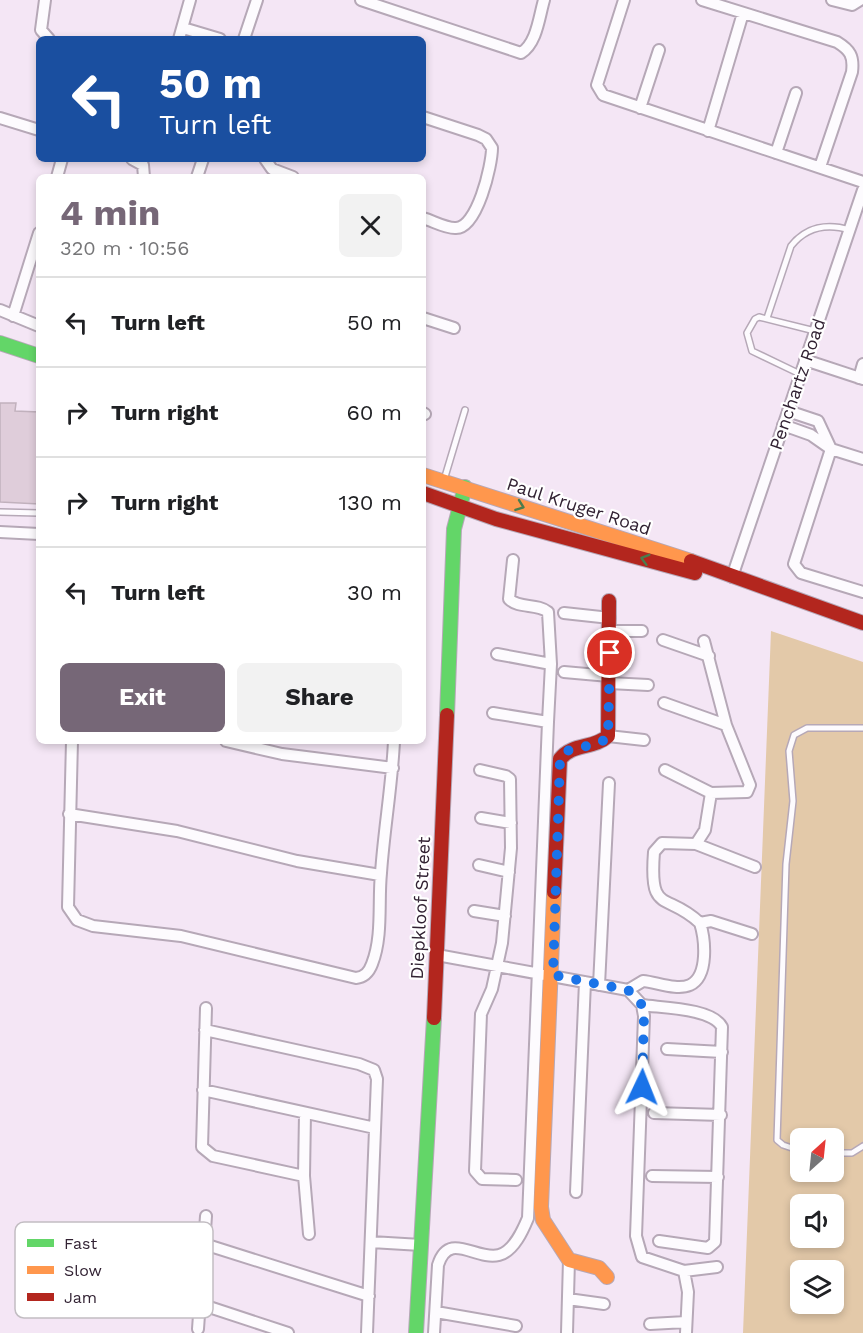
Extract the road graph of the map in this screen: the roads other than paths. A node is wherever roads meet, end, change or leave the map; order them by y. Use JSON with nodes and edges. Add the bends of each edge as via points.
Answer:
{"nodes":[{"id":1,"x":45,"y":0,"type":"edge"},
{"id":2,"x":190,"y":0,"type":"edge"},
{"id":3,"x":257,"y":0,"type":"edge"},
{"id":4,"x":361,"y":0,"type":"edge"},
{"id":5,"x":544,"y":0,"type":"edge"},
{"id":6,"x":624,"y":0,"type":"edge"},
{"id":7,"x":702,"y":0,"type":"edge"},
{"id":8,"x":832,"y":0,"type":"edge"},
{"id":9,"x":860,"y":0,"type":"edge"},
{"id":10,"x":743,"y":13,"type":"junction"},
{"id":11,"x":183,"y":28,"type":"junction"},
{"id":12,"x":46,"y":36,"type":"edge"},
{"id":13,"x":180,"y":36,"type":"edge"},
{"id":14,"x":211,"y":36,"type":"edge"},
{"id":15,"x":245,"y":36,"type":"edge"},
{"id":16,"x":659,"y":50,"type":"dead end"},
{"id":17,"x":796,"y":93,"type":"dead end"},
{"id":18,"x":640,"y":108,"type":"junction"},
{"id":19,"x":0,"y":118,"type":"edge"},
{"id":20,"x":426,"y":118,"type":"edge"},
{"id":21,"x":36,"y":129,"type":"edge"},
{"id":22,"x":708,"y":131,"type":"junction"},
{"id":23,"x":776,"y":153,"type":"junction"},
{"id":24,"x":138,"y":162,"type":"edge"},
{"id":25,"x":267,"y":162,"type":"edge"},
{"id":26,"x":820,"y":167,"type":"junction"},
{"id":27,"x":144,"y":174,"type":"edge"},
{"id":28,"x":284,"y":174,"type":"edge"},
{"id":29,"x":863,"y":182,"type":"edge"},
{"id":30,"x":863,"y":190,"type":"edge"},
{"id":31,"x":426,"y":219,"type":"edge"},
{"id":32,"x":850,"y":230,"type":"junction"},
{"id":33,"x":36,"y":243,"type":"edge"},
{"id":34,"x":0,"y":310,"type":"edge"},
{"id":35,"x":13,"y":316,"type":"junction"},
{"id":36,"x":767,"y":318,"type":"junction"},
{"id":37,"x":426,"y":319,"type":"edge"},
{"id":38,"x":36,"y":325,"type":"edge"},
{"id":39,"x":454,"y":328,"type":"dead end"},
{"id":40,"x":815,"y":331,"type":"junction"},
{"id":41,"x":0,"y":336,"type":"edge"},
{"id":42,"x":0,"y":344,"type":"edge"},
{"id":43,"x":36,"y":347,"type":"edge"},
{"id":44,"x":36,"y":355,"type":"edge"},
{"id":45,"x":805,"y":360,"type":"junction"},
{"id":46,"x":863,"y":364,"type":"edge"},
{"id":47,"x":801,"y":374,"type":"junction"},
{"id":48,"x":861,"y":378,"type":"edge"},
{"id":49,"x":465,"y":410,"type":"dead end"},
{"id":50,"x":788,"y":411,"type":"junction"},
{"id":51,"x":783,"y":425,"type":"junction"},
{"id":52,"x":831,"y":449,"type":"junction"},
{"id":53,"x":863,"y":459,"type":"edge"},
{"id":54,"x":426,"y":476,"type":"edge"},
{"id":55,"x":444,"y":482,"type":"junction"},
{"id":56,"x":465,"y":487,"type":"junction"},
{"id":57,"x":426,"y":494,"type":"edge"},
{"id":58,"x":459,"y":505,"type":"junction"},
{"id":59,"x":0,"y":512,"type":"edge"},
{"id":60,"x":36,"y":513,"type":"edge"},
{"id":61,"x":496,"y":519,"type":"junction"},
{"id":62,"x":454,"y":529,"type":"junction"},
{"id":63,"x":0,"y":532,"type":"edge"},
{"id":64,"x":36,"y":534,"type":"edge"},
{"id":65,"x":513,"y":560,"type":"dead end"},
{"id":66,"x":727,"y":576,"type":"junction"},
{"id":67,"x":863,"y":592,"type":"edge"},
{"id":68,"x":609,"y":601,"type":"dead end"},
{"id":69,"x":564,"y":613,"type":"dead end"},
{"id":70,"x":863,"y":623,"type":"edge"},
{"id":71,"x":610,"y":624,"type":"junction"},
{"id":72,"x":642,"y":631,"type":"dead end"},
{"id":73,"x":663,"y":640,"type":"dead end"},
{"id":74,"x":704,"y":641,"type":"dead end"},
{"id":75,"x":497,"y":654,"type":"dead end"},
{"id":76,"x":709,"y":656,"type":"junction"},
{"id":77,"x":551,"y":664,"type":"junction"},
{"id":78,"x":564,"y":672,"type":"dead end"},
{"id":79,"x":609,"y":679,"type":"junction"},
{"id":80,"x":648,"y":685,"type":"dead end"},
{"id":81,"x":664,"y":703,"type":"dead end"},
{"id":82,"x":494,"y":713,"type":"dead end"},
{"id":83,"x":548,"y":722,"type":"junction"},
{"id":84,"x":726,"y":725,"type":"junction"},
{"id":85,"x":863,"y":728,"type":"edge"},
{"id":86,"x":608,"y":736,"type":"junction"},
{"id":87,"x":644,"y":740,"type":"dead end"},
{"id":88,"x":72,"y":744,"type":"edge"},
{"id":89,"x":239,"y":744,"type":"edge"},
{"id":90,"x":394,"y":744,"type":"edge"},
{"id":91,"x":393,"y":768,"type":"junction"},
{"id":92,"x":665,"y":770,"type":"dead end"},
{"id":93,"x":480,"y":771,"type":"dead end"},
{"id":94,"x":609,"y":783,"type":"dead end"},
{"id":95,"x":711,"y":793,"type":"junction"},
{"id":96,"x":69,"y":813,"type":"junction"},
{"id":97,"x":482,"y":818,"type":"dead end"},
{"id":98,"x":511,"y":823,"type":"junction"},
{"id":99,"x":696,"y":844,"type":"junction"},
{"id":100,"x":479,"y":865,"type":"dead end"},
{"id":101,"x":755,"y":867,"type":"dead end"},
{"id":102,"x":508,"y":872,"type":"junction"},
{"id":103,"x":380,"y":875,"type":"junction"},
{"id":104,"x":474,"y":910,"type":"dead end"},
{"id":105,"x":505,"y":916,"type":"junction"},
{"id":106,"x":700,"y":923,"type":"junction"},
{"id":107,"x":752,"y":934,"type":"dead end"},
{"id":108,"x":437,"y":955,"type":"junction"},
{"id":109,"x":498,"y":964,"type":"junction"},
{"id":110,"x":545,"y":974,"type":"junction"},
{"id":111,"x":585,"y":982,"type":"junction"},
{"id":112,"x":599,"y":985,"type":"junction"},
{"id":113,"x":628,"y":990,"type":"junction"},
{"id":114,"x":642,"y":1005,"type":"junction"},
{"id":115,"x":206,"y":1008,"type":"dead end"},
{"id":116,"x":205,"y":1030,"type":"junction"},
{"id":117,"x":667,"y":1049,"type":"dead end"},
{"id":118,"x":722,"y":1052,"type":"junction"},
{"id":119,"x":203,"y":1090,"type":"junction"},
{"id":120,"x":305,"y":1113,"type":"junction"},
{"id":121,"x":654,"y":1113,"type":"dead end"},
{"id":122,"x":721,"y":1115,"type":"junction"},
{"id":123,"x":375,"y":1128,"type":"junction"},
{"id":124,"x":863,"y":1146,"type":"edge"},
{"id":125,"x":790,"y":1147,"type":"edge"},
{"id":126,"x":844,"y":1153,"type":"edge"},
{"id":127,"x":304,"y":1176,"type":"junction"},
{"id":128,"x":652,"y":1176,"type":"dead end"},
{"id":129,"x":718,"y":1178,"type":"junction"},
{"id":130,"x":516,"y":1180,"type":"dead end"},
{"id":131,"x":576,"y":1192,"type":"dead end"},
{"id":132,"x":206,"y":1216,"type":"dead end"},
{"id":133,"x":206,"y":1222,"type":"edge"},
{"id":134,"x":309,"y":1234,"type":"dead end"},
{"id":135,"x":659,"y":1241,"type":"dead end"},
{"id":136,"x":371,"y":1242,"type":"junction"},
{"id":137,"x":421,"y":1245,"type":"junction"},
{"id":138,"x":213,"y":1247,"type":"edge"},
{"id":139,"x":569,"y":1260,"type":"junction"},
{"id":140,"x":717,"y":1267,"type":"dead end"},
{"id":141,"x":684,"y":1271,"type":"junction"},
{"id":142,"x":607,"y":1277,"type":"dead end"},
{"id":143,"x":369,"y":1296,"type":"junction"},
{"id":144,"x":568,"y":1299,"type":"junction"},
{"id":145,"x":604,"y":1304,"type":"dead end"},
{"id":146,"x":213,"y":1308,"type":"edge"},
{"id":147,"x":435,"y":1312,"type":"junction"},
{"id":148,"x":199,"y":1318,"type":"edge"},
{"id":149,"x":650,"y":1324,"type":"dead end"},
{"id":150,"x":516,"y":1326,"type":"dead end"},
{"id":151,"x":686,"y":1328,"type":"edge"},
{"id":152,"x":198,"y":1329,"type":"dead end"},
{"id":153,"x":288,"y":1333,"type":"edge"},
{"id":154,"x":367,"y":1333,"type":"edge"},
{"id":155,"x":416,"y":1333,"type":"edge"},
{"id":156,"x":434,"y":1333,"type":"edge"},
{"id":157,"x":567,"y":1333,"type":"edge"}],
"edges":[{"from":1,"to":12,"type":"street","via":[[41,30]]},
{"from":2,"to":11,"type":"street"},
{"from":3,"to":15,"type":"street"},
{"from":4,"to":5,"type":"street","via":[[521,53],[534,34]]},
{"from":6,"to":18,"type":"street","via":[[597,85],[609,98]]},
{"from":7,"to":10,"type":"street"},
{"from":8,"to":9,"type":"street","via":[[852,5]]},
{"from":10,"to":22,"type":"street"},
{"from":10,"to":26,"type":"street","via":[[837,42],[852,55],[852,72]]},
{"from":11,"to":13,"type":"street"},
{"from":11,"to":14,"type":"street"},
{"from":16,"to":18,"type":"street"},
{"from":17,"to":23,"type":"street"},
{"from":18,"to":22,"type":"street"},
{"from":19,"to":21,"type":"street"},
{"from":20,"to":31,"type":"street","via":[[486,139],[492,148],[477,209],[468,224],[455,228]]},
{"from":22,"to":23,"type":"street"},
{"from":23,"to":26,"type":"street"},
{"from":24,"to":27,"type":"street","via":[[143,165]]},
{"from":25,"to":28,"type":"street","via":[[272,170]]},
{"from":26,"to":29,"type":"street"},
{"from":30,"to":32,"type":"street","name":"Penchartz Road"},
{"from":32,"to":36,"type":"lane","via":[[826,226],[804,234],[791,246]]},
{"from":32,"to":40,"type":"street","name":"Penchartz Road"},
{"from":33,"to":35,"type":"street"},
{"from":34,"to":35,"type":"street"},
{"from":35,"to":38,"type":"street"},
{"from":36,"to":40,"type":"lane"},
{"from":36,"to":47,"type":"lane","via":[[755,319],[747,333],[749,346],[760,356]]},
{"from":37,"to":39,"type":"street"},
{"from":40,"to":45,"type":"street","name":"Penchartz Road"},
{"from":41,"to":43,"type":"street"},
{"from":42,"to":44,"type":"street"},
{"from":45,"to":47,"type":"street","name":"Penchartz Road"},
{"from":45,"to":48,"type":"street"},
{"from":46,"to":48,"type":"street"},
{"from":47,"to":50,"type":"street","name":"Penchartz Road"},
{"from":49,"to":55,"type":"lane"},
{"from":50,"to":51,"type":"street","name":"Penchartz Road"},
{"from":50,"to":52,"type":"street","via":[[818,421]]},
{"from":51,"to":52,"type":"street","via":[[811,435]]},
{"from":51,"to":66,"type":"street","name":"Penchartz Road"},
{"from":52,"to":53,"type":"street"},
{"from":52,"to":67,"type":"street","via":[[794,564],[801,573]]},
{"from":54,"to":55,"type":"street","name":"Paul Kruger Road"},
{"from":55,"to":56,"type":"street","name":"Paul Kruger Road"},
{"from":56,"to":58,"type":"street","name":"Diepkloof Street"},
{"from":56,"to":66,"type":"street","name":"Paul Kruger Road","one_way":true,"via":[[707,566]]},
{"from":57,"to":58,"type":"street","name":"Paul Kruger Road"},
{"from":58,"to":61,"type":"street","name":"Paul Kruger Road"},
{"from":58,"to":62,"type":"street","name":"Diepkloof Street"},
{"from":59,"to":60,"type":"lane"},
{"from":61,"to":62,"type":"street","via":[[471,520]]},
{"from":66,"to":61,"type":"street","name":"Paul Kruger Road","one_way":true,"via":[[704,575]]},
{"from":62,"to":108,"type":"street","name":"Diepkloof Street"},
{"from":63,"to":64,"type":"street"},
{"from":65,"to":77,"type":"street","via":[[509,599],[548,612]]},
{"from":66,"to":70,"type":"street","name":"Paul Kruger Road"},
{"from":68,"to":71,"type":"street"},
{"from":69,"to":71,"type":"street"},
{"from":71,"to":72,"type":"street"},
{"from":71,"to":79,"type":"street"},
{"from":73,"to":76,"type":"street"},
{"from":74,"to":76,"type":"street"},
{"from":75,"to":77,"type":"street"},
{"from":76,"to":84,"type":"street"},
{"from":77,"to":83,"type":"street"},
{"from":78,"to":79,"type":"street"},
{"from":79,"to":80,"type":"street"},
{"from":79,"to":86,"type":"street"},
{"from":81,"to":84,"type":"street"},
{"from":82,"to":83,"type":"street"},
{"from":83,"to":110,"type":"street"},
{"from":84,"to":95,"type":"street","via":[[750,785],[747,792]]},
{"from":85,"to":125,"type":"lane","via":[[807,728],[794,735],[789,751],[793,801],[786,864],[777,1136],[780,1144]]},
{"from":86,"to":87,"type":"street"},
{"from":86,"to":110,"type":"street","via":[[598,745],[567,750],[560,759]]},
{"from":88,"to":96,"type":"street"},
{"from":89,"to":91,"type":"street","via":[[282,754]]},
{"from":90,"to":91,"type":"street"},
{"from":91,"to":103,"type":"street"},
{"from":92,"to":95,"type":"street"},
{"from":93,"to":98,"type":"street","via":[[510,779]]},
{"from":94,"to":112,"type":"street"},
{"from":95,"to":99,"type":"street","via":[[705,830]]},
{"from":96,"to":103,"type":"street","via":[[185,833],[297,861]]},
{"from":96,"to":103,"type":"street","via":[[68,907],[77,920],[93,926],[181,936],[347,977],[363,977],[373,962],[380,913]]},
{"from":97,"to":98,"type":"street"},
{"from":98,"to":102,"type":"street"},
{"from":99,"to":101,"type":"street"},
{"from":99,"to":106,"type":"street","via":[[658,845],[653,880],[658,898]]},
{"from":100,"to":102,"type":"street"},
{"from":102,"to":105,"type":"street"},
{"from":104,"to":105,"type":"street"},
{"from":105,"to":109,"type":"street"},
{"from":106,"to":107,"type":"street","via":[[711,921]]},
{"from":106,"to":113,"type":"street","via":[[703,959],[697,979],[681,987],[643,981]]},
{"from":108,"to":109,"type":"street"},
{"from":108,"to":137,"type":"street","name":"Diepkloof Street"},
{"from":109,"to":110,"type":"street"},
{"from":109,"to":130,"type":"street","via":[[482,1014],[475,1171],[482,1179]]},
{"from":110,"to":111,"type":"street"},
{"from":110,"to":139,"type":"street","via":[[541,1207],[543,1220]]},
{"from":110,"to":147,"type":"street","via":[[528,1218],[501,1255],[455,1248],[441,1254]]},
{"from":111,"to":112,"type":"street"},
{"from":111,"to":131,"type":"street"},
{"from":112,"to":113,"type":"street"},
{"from":113,"to":114,"type":"street"},
{"from":114,"to":118,"type":"street","via":[[715,1018],[722,1027]]},
{"from":114,"to":141,"type":"street","via":[[638,1248],[642,1257],[651,1262]]},
{"from":115,"to":116,"type":"street"},
{"from":116,"to":119,"type":"street"},
{"from":116,"to":123,"type":"street","via":[[368,1067],[377,1079]]},
{"from":117,"to":118,"type":"street"},
{"from":118,"to":122,"type":"street"},
{"from":119,"to":120,"type":"street"},
{"from":119,"to":127,"type":"street","via":[[202,1147],[206,1153]]},
{"from":120,"to":123,"type":"street"},
{"from":120,"to":127,"type":"street"},
{"from":121,"to":122,"type":"street"},
{"from":122,"to":129,"type":"street"},
{"from":123,"to":136,"type":"street"},
{"from":124,"to":126,"type":"lane"},
{"from":127,"to":134,"type":"street"},
{"from":128,"to":129,"type":"street"},
{"from":129,"to":135,"type":"street","via":[[713,1246]]},
{"from":132,"to":133,"type":"street"},
{"from":136,"to":137,"type":"street"},
{"from":136,"to":143,"type":"street"},
{"from":137,"to":155,"type":"street","name":"Diepkloof Street"},
{"from":138,"to":143,"type":"street"},
{"from":139,"to":142,"type":"street","via":[[599,1268]]},
{"from":139,"to":144,"type":"street"},
{"from":140,"to":141,"type":"street"},
{"from":141,"to":151,"type":"street","via":[[688,1280]]},
{"from":143,"to":154,"type":"street"},
{"from":144,"to":145,"type":"street"},
{"from":144,"to":157,"type":"street"},
{"from":146,"to":153,"type":"street"},
{"from":147,"to":150,"type":"street"},
{"from":147,"to":156,"type":"street"},
{"from":148,"to":152,"type":"street"},
{"from":149,"to":151,"type":"street"}]}
